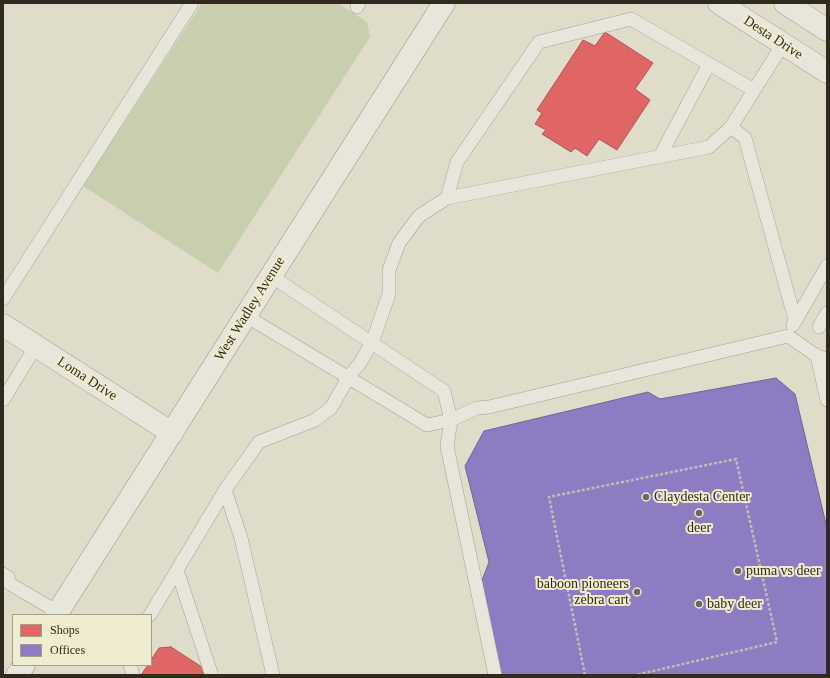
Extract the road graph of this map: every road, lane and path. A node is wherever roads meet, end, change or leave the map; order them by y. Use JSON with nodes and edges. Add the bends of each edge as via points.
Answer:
{"nodes":[{"id":1,"x":192,"y":3,"type":"edge"},
{"id":2,"x":444,"y":3,"type":"edge"},
{"id":3,"x":719,"y":3,"type":"edge"},
{"id":4,"x":785,"y":3,"type":"edge"},
{"id":5,"x":827,"y":30,"type":"edge"},
{"id":6,"x":783,"y":44,"type":"junction"},
{"id":7,"x":709,"y":64,"type":"junction"},
{"id":8,"x":827,"y":72,"type":"edge"},
{"id":9,"x":754,"y":90,"type":"junction"},
{"id":10,"x":731,"y":127,"type":"junction"},
{"id":11,"x":660,"y":156,"type":"junction"},
{"id":12,"x":447,"y":198,"type":"junction"},
{"id":13,"x":827,"y":266,"type":"edge"},
{"id":14,"x":270,"y":276,"type":"junction"},
{"id":15,"x":3,"y":299,"type":"edge"},
{"id":16,"x":827,"y":313,"type":"edge"},
{"id":17,"x":246,"y":316,"type":"junction"},
{"id":18,"x":795,"y":320,"type":"junction"},
{"id":19,"x":3,"y":325,"type":"edge"},
{"id":20,"x":819,"y":327,"type":"dead end"},
{"id":21,"x":788,"y":336,"type":"junction"},
{"id":22,"x":372,"y":343,"type":"junction"},
{"id":23,"x":36,"y":346,"type":"junction"},
{"id":24,"x":822,"y":358,"type":"edge"},
{"id":25,"x":824,"y":377,"type":"edge"},
{"id":26,"x":348,"y":378,"type":"junction"},
{"id":27,"x":3,"y":400,"type":"edge"},
{"id":28,"x":827,"y":400,"type":"edge"},
{"id":29,"x":451,"y":420,"type":"junction"},
{"id":30,"x":172,"y":432,"type":"junction"},
{"id":31,"x":225,"y":490,"type":"junction"},
{"id":32,"x":177,"y":570,"type":"junction"},
{"id":33,"x":5,"y":582,"type":"edge"},
{"id":34,"x":57,"y":613,"type":"edge"},
{"id":35,"x":151,"y":614,"type":"edge"},
{"id":36,"x":23,"y":666,"type":"edge"},
{"id":37,"x":211,"y":673,"type":"dead end"},
{"id":38,"x":17,"y":675,"type":"edge"},
{"id":39,"x":273,"y":675,"type":"edge"},
{"id":40,"x":495,"y":675,"type":"edge"},
{"id":41,"x":585,"y":675,"type":"edge"},
{"id":42,"x":636,"y":675,"type":"edge"}],
"edges":[{"from":1,"to":15,"type":"lane"},
{"from":2,"to":14,"type":"main road","name":"West Wadley Avenue"},
{"from":3,"to":6,"type":"main road","name":"Desta Drive"},
{"from":4,"to":5,"type":"main road"},
{"from":6,"to":8,"type":"main road","name":"Desta Drive"},
{"from":6,"to":9,"type":"lane"},
{"from":7,"to":9,"type":"lane"},
{"from":7,"to":11,"type":"lane"},
{"from":7,"to":12,"type":"lane","via":[[631,19],[539,42],[457,162]]},
{"from":9,"to":10,"type":"lane"},
{"from":10,"to":11,"type":"lane","via":[[709,147]]},
{"from":10,"to":18,"type":"lane","via":[[745,138]]},
{"from":11,"to":12,"type":"lane"},
{"from":12,"to":22,"type":"lane","via":[[419,216],[399,243],[389,270],[389,294]]},
{"from":13,"to":18,"type":"lane"},
{"from":14,"to":17,"type":"main road","name":"West Wadley Avenue"},
{"from":14,"to":22,"type":"lane"},
{"from":16,"to":20,"type":"lane"},
{"from":17,"to":26,"type":"lane"},
{"from":17,"to":30,"type":"main road","name":"West Wadley Avenue"},
{"from":18,"to":21,"type":"lane"},
{"from":19,"to":23,"type":"main road","name":"Loma Drive"},
{"from":21,"to":24,"type":"lane"},
{"from":21,"to":29,"type":"lane","via":[[477,408]]},
{"from":22,"to":26,"type":"lane"},
{"from":22,"to":29,"type":"lane","via":[[444,391]]},
{"from":23,"to":27,"type":"lane"},
{"from":23,"to":30,"type":"main road","name":"Loma Drive"},
{"from":24,"to":25,"type":"lane"},
{"from":25,"to":28,"type":"lane"},
{"from":26,"to":29,"type":"lane","via":[[427,425]]},
{"from":26,"to":31,"type":"lane","via":[[331,408],[315,420],[259,442]]},
{"from":29,"to":40,"type":"lane","via":[[447,446]]},
{"from":30,"to":34,"type":"main road","name":"West Wadley Avenue"},
{"from":31,"to":32,"type":"lane"},
{"from":31,"to":39,"type":"lane","via":[[241,538]]},
{"from":32,"to":35,"type":"lane"},
{"from":32,"to":37,"type":"lane"},
{"from":33,"to":34,"type":"lane"},
{"from":36,"to":38,"type":"main road"},
{"from":41,"to":42,"type":"path","via":[[549,497],[736,459],[777,642]]}]}
